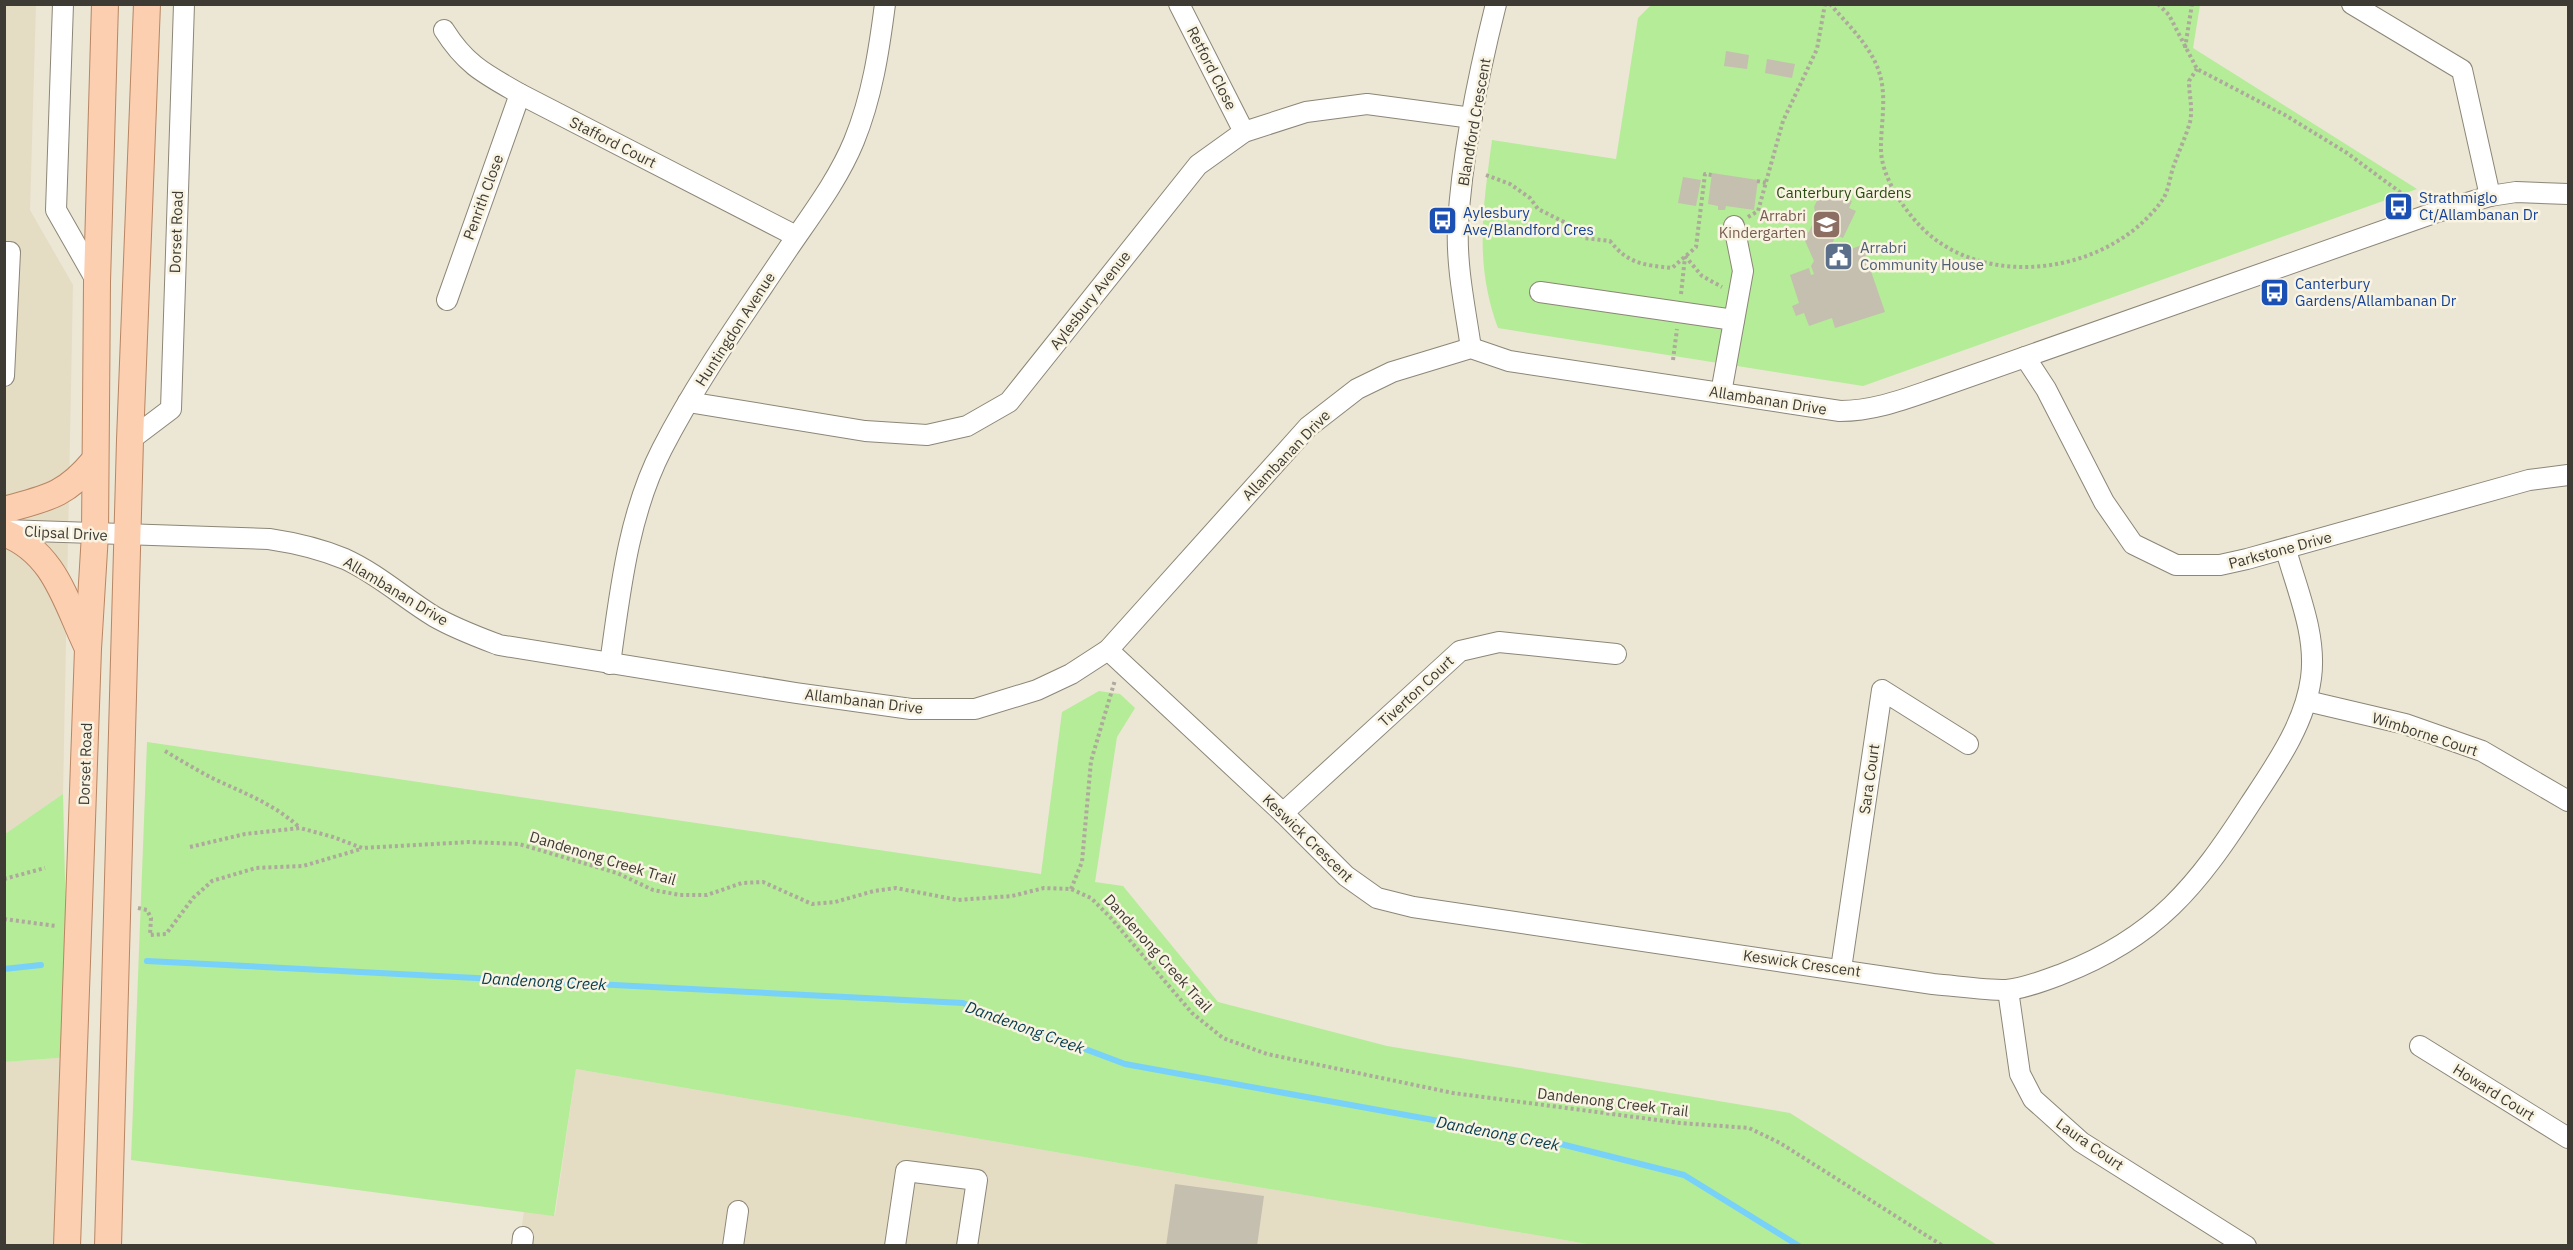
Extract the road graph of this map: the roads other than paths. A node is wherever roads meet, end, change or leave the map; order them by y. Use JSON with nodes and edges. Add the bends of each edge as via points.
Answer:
{"nodes":[{"id":1,"x":63,"y":4,"type":"edge"},
{"id":2,"x":105,"y":4,"type":"edge"},
{"id":3,"x":147,"y":4,"type":"edge"},
{"id":4,"x":184,"y":4,"type":"edge"},
{"id":5,"x":885,"y":4,"type":"edge"},
{"id":6,"x":1179,"y":4,"type":"edge"},
{"id":7,"x":1496,"y":4,"type":"edge"},
{"id":8,"x":2352,"y":4,"type":"edge"},
{"id":9,"x":444,"y":30,"type":"dead end"},
{"id":10,"x":520,"y":94,"type":"junction"},
{"id":11,"x":1472,"y":118,"type":"junction"},
{"id":12,"x":1244,"y":132,"type":"junction"},
{"id":13,"x":2568,"y":194,"type":"edge"},
{"id":14,"x":2490,"y":196,"type":"junction"},
{"id":15,"x":1734,"y":226,"type":"road end"},
{"id":16,"x":796,"y":236,"type":"junction"},
{"id":17,"x":4,"y":252,"type":"edge"},
{"id":18,"x":97,"y":282,"type":"junction"},
{"id":19,"x":1539,"y":292,"type":"dead end"},
{"id":20,"x":447,"y":300,"type":"dead end"},
{"id":21,"x":1734,"y":320,"type":"junction"},
{"id":22,"x":1471,"y":348,"type":"junction"},
{"id":23,"x":2025,"y":357,"type":"junction"},
{"id":24,"x":4,"y":376,"type":"edge"},
{"id":25,"x":1721,"y":393,"type":"junction"},
{"id":26,"x":688,"y":402,"type":"junction"},
{"id":27,"x":130,"y":440,"type":"junction"},
{"id":28,"x":94,"y":461,"type":"junction"},
{"id":29,"x":2568,"y":475,"type":"edge"},
{"id":30,"x":4,"y":510,"type":"edge"},
{"id":31,"x":4,"y":531,"type":"edge"},
{"id":32,"x":95,"y":534,"type":"junction"},
{"id":33,"x":128,"y":536,"type":"junction"},
{"id":34,"x":2286,"y":550,"type":"junction"},
{"id":35,"x":88,"y":649,"type":"junction"},
{"id":36,"x":1108,"y":650,"type":"junction"},
{"id":37,"x":1616,"y":654,"type":"dead end"},
{"id":38,"x":610,"y":664,"type":"junction"},
{"id":39,"x":2307,"y":701,"type":"junction"},
{"id":40,"x":1968,"y":744,"type":"dead end"},
{"id":41,"x":2568,"y":801,"type":"edge"},
{"id":42,"x":1283,"y":813,"type":"junction"},
{"id":43,"x":1841,"y":969,"type":"junction"},
{"id":44,"x":2008,"y":990,"type":"junction"},
{"id":45,"x":2420,"y":1046,"type":"dead end"},
{"id":46,"x":2568,"y":1138,"type":"edge"},
{"id":47,"x":738,"y":1211,"type":"dead end"},
{"id":48,"x":67,"y":1245,"type":"edge"},
{"id":49,"x":108,"y":1245,"type":"edge"},
{"id":50,"x":733,"y":1245,"type":"edge"},
{"id":51,"x":895,"y":1245,"type":"edge"},
{"id":52,"x":967,"y":1245,"type":"edge"},
{"id":53,"x":2246,"y":1245,"type":"edge"}],
"edges":[{"from":1,"to":18,"type":"street","via":[[56,210]]},
{"from":2,"to":18,"type":"main road","name":"Dorset Road"},
{"from":3,"to":27,"type":"main road"},
{"from":4,"to":27,"type":"street","name":"Dorset Road","via":[[171,409]]},
{"from":5,"to":16,"type":"street","name":"Huntingdon Avenue","via":[[873,82],[857,134],[842,166]]},
{"from":6,"to":12,"type":"street","name":"Retford Close"},
{"from":7,"to":11,"type":"street","name":"Blandford Crescent"},
{"from":8,"to":14,"type":"street","via":[[2462,70]]},
{"from":9,"to":10,"type":"street","name":"Stafford Court","via":[[465,60]]},
{"from":10,"to":16,"type":"street","name":"Stafford Court"},
{"from":10,"to":20,"type":"street","name":"Penrith Close"},
{"from":11,"to":12,"type":"street","name":"Aylesbury Avenue","via":[[1367,104],[1306,112]]},
{"from":11,"to":22,"type":"street","name":"Blandford Crescent","via":[[1458,226],[1459,269]]},
{"from":12,"to":26,"type":"street","name":"Aylesbury Avenue","via":[[1198,165],[1009,402],[967,426],[927,435],[865,430]]},
{"from":13,"to":14,"type":"street","name":"Allambanan Drive","via":[[2516,192]]},
{"from":14,"to":23,"type":"street","name":"Allambanan Drive"},
{"from":15,"to":21,"type":"street","via":[[1743,271]]},
{"from":16,"to":26,"type":"street","name":"Huntingdon Avenue"},
{"from":17,"to":24,"type":"street","via":[[10,252]]},
{"from":18,"to":28,"type":"main road","name":"Dorset Road"},
{"from":19,"to":21,"type":"street"},
{"from":21,"to":25,"type":"street"},
{"from":22,"to":25,"type":"street","name":"Allambanan Drive","via":[[1509,361]]},
{"from":22,"to":36,"type":"street","name":"Allambanan Drive","via":[[1392,372],[1357,389],[1308,427]]},
{"from":23,"to":25,"type":"street","name":"Allambanan Drive","via":[[1860,411]]},
{"from":23,"to":34,"type":"street","name":"Parkstone Drive","via":[[2046,389],[2104,502],[2133,544],[2176,565],[2220,566]]},
{"from":26,"to":38,"type":"street","name":"Huntingdon Avenue","via":[[640,501],[622,578]]},
{"from":27,"to":33,"type":"main road"},
{"from":28,"to":30,"type":"main road","via":[[60,493]]},
{"from":28,"to":32,"type":"main road","name":"Dorset Road"},
{"from":29,"to":34,"type":"street","name":"Parkstone Drive","via":[[2529,480]]},
{"from":31,"to":32,"type":"street","name":"Clipsal Drive"},
{"from":31,"to":35,"type":"main road","via":[[27,545],[53,571]]},
{"from":32,"to":33,"type":"street","name":"Clipsal Drive"},
{"from":32,"to":35,"type":"main road","name":"Dorset Road"},
{"from":33,"to":38,"type":"street","name":"Allambanan Drive","via":[[269,539],[299,544],[365,570],[435,617],[499,645]]},
{"from":33,"to":49,"type":"main road"},
{"from":34,"to":39,"type":"street","name":"Keswick Crescent","via":[[2312,644]]},
{"from":35,"to":48,"type":"main road","name":"Dorset Road"},
{"from":36,"to":38,"type":"street","name":"Allambanan Drive","via":[[1037,690],[975,708],[911,708]]},
{"from":36,"to":42,"type":"street","name":"Keswick Crescent"},
{"from":37,"to":42,"type":"street","name":"Tiverton Court","via":[[1499,642],[1460,651]]},
{"from":39,"to":41,"type":"street","name":"Wimborne Court","via":[[2405,724],[2482,752]]},
{"from":39,"to":44,"type":"street","name":"Keswick Crescent","via":[[2278,761],[2189,890],[2122,946],[2089,964]]},
{"from":40,"to":43,"type":"street","name":"Sara Court","via":[[1882,690]]},
{"from":42,"to":43,"type":"street","name":"Keswick Crescent","via":[[1346,876],[1377,898],[1413,907]]},
{"from":43,"to":44,"type":"street","name":"Keswick Crescent","via":[[1933,984]]},
{"from":44,"to":53,"type":"street","name":"Laura Court","via":[[2020,1074],[2033,1099],[2081,1142]]},
{"from":45,"to":46,"type":"street","name":"Howard Court"},
{"from":47,"to":50,"type":"street"},
{"from":51,"to":52,"type":"street","via":[[906,1171],[977,1180]]}]}
